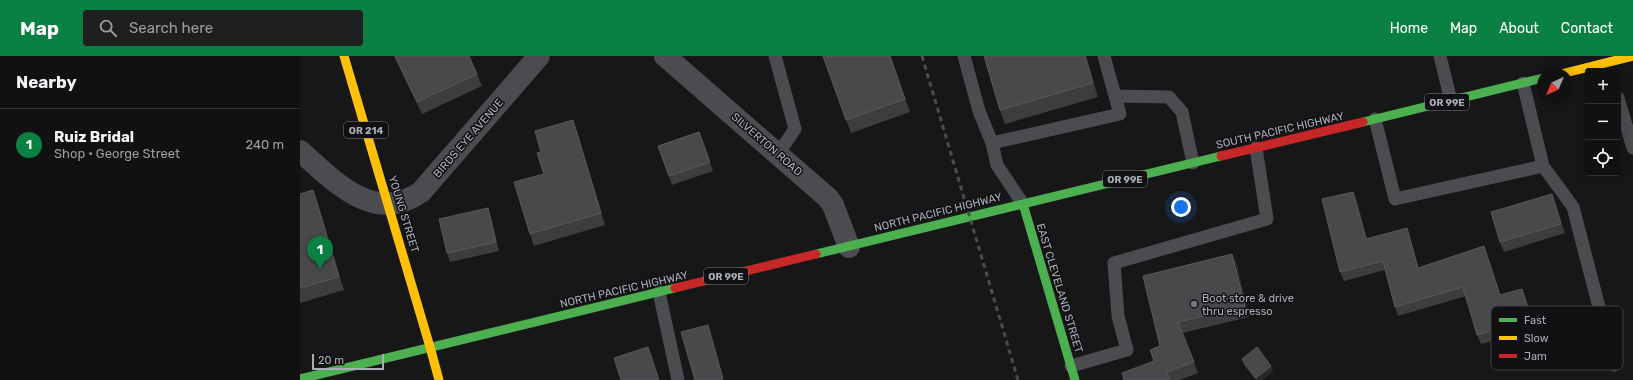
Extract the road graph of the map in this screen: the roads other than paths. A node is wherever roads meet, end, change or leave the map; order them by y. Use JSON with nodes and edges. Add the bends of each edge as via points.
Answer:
{"nodes":[{"id":1,"x":344,"y":56,"type":"edge"},
{"id":2,"x":540,"y":56,"type":"edge"},
{"id":3,"x":666,"y":56,"type":"edge"},
{"id":4,"x":775,"y":56,"type":"edge"},
{"id":5,"x":964,"y":56,"type":"edge"},
{"id":6,"x":1104,"y":56,"type":"edge"},
{"id":7,"x":1440,"y":56,"type":"edge"},
{"id":8,"x":1633,"y":56,"type":"edge"},
{"id":9,"x":1609,"y":67,"type":"edge"},
{"id":10,"x":1573,"y":72,"type":"edge"},
{"id":11,"x":1537,"y":80,"type":"edge"},
{"id":12,"x":1523,"y":83,"type":"junction"},
{"id":13,"x":1115,"y":96,"type":"junction"},
{"id":14,"x":1451,"y":101,"type":"junction"},
{"id":15,"x":1620,"y":104,"type":"edge"},
{"id":16,"x":1375,"y":119,"type":"junction"},
{"id":17,"x":992,"y":143,"type":"junction"},
{"id":18,"x":1256,"y":148,"type":"junction"},
{"id":19,"x":1633,"y":148,"type":"edge"},
{"id":20,"x":300,"y":151,"type":"edge"},
{"id":21,"x":778,"y":154,"type":"junction"},
{"id":22,"x":1193,"y":163,"type":"junction"},
{"id":23,"x":1543,"y":166,"type":"junction"},
{"id":24,"x":388,"y":204,"type":"junction"},
{"id":25,"x":1023,"y":204,"type":"junction"},
{"id":26,"x":849,"y":247,"type":"junction"},
{"id":27,"x":659,"y":292,"type":"junction"},
{"id":28,"x":1599,"y":306,"type":"edge"},
{"id":29,"x":430,"y":348,"type":"junction"},
{"id":30,"x":1071,"y":366,"type":"junction"},
{"id":31,"x":300,"y":379,"type":"edge"},
{"id":32,"x":439,"y":380,"type":"edge"},
{"id":33,"x":678,"y":380,"type":"edge"},
{"id":34,"x":1075,"y":380,"type":"edge"}],
"edges":[{"from":1,"to":24,"type":"main road","name":"YOUNG STREET","number":"OR 214"},
{"from":2,"to":24,"type":"street","name":"BIRDS EYE AVENUE","via":[[421,192],[406,201]]},
{"from":3,"to":21,"type":"street","name":"SILVERTON ROAD"},
{"from":4,"to":21,"type":"lane","via":[[795,129]]},
{"from":5,"to":17,"type":"lane","via":[[979,111]]},
{"from":6,"to":13,"type":"lane"},
{"from":7,"to":14,"type":"lane"},
{"from":8,"to":9,"type":"main road"},
{"from":9,"to":10,"type":"main road"},
{"from":11,"to":12,"type":"main road","name":"SOUTH PACIFIC HIGHWAY","number":"OR 99E"},
{"from":12,"to":14,"type":"main road","name":"SOUTH PACIFIC HIGHWAY","number":"OR 99E"},
{"from":12,"to":23,"type":"lane"},
{"from":13,"to":17,"type":"lane","via":[[1120,114]]},
{"from":13,"to":22,"type":"lane","via":[[1169,97],[1182,112]]},
{"from":14,"to":16,"type":"main road","name":"SOUTH PACIFIC HIGHWAY","number":"OR 99E"},
{"from":15,"to":19,"type":"lane"},
{"from":16,"to":18,"type":"main road","name":"SOUTH PACIFIC HIGHWAY","number":"OR 99E"},
{"from":16,"to":23,"type":"lane","via":[[1395,199]]},
{"from":17,"to":25,"type":"lane","via":[[997,165]]},
{"from":18,"to":22,"type":"main road","name":"SOUTH PACIFIC HIGHWAY","number":"OR 99E"},
{"from":18,"to":30,"type":"lane","via":[[1267,219],[1114,262],[1118,316],[1127,350]]},
{"from":20,"to":24,"type":"street","via":[[355,196],[362,200]]},
{"from":21,"to":26,"type":"street","name":"SILVERTON ROAD","via":[[828,198]]},
{"from":22,"to":25,"type":"main road","name":"SOUTH PACIFIC HIGHWAY","number":"OR 99E"},
{"from":23,"to":28,"type":"lane","via":[[1573,207]]},
{"from":24,"to":29,"type":"main road","name":"YOUNG STREET","number":"OR 214"},
{"from":25,"to":26,"type":"main road","name":"NORTH PACIFIC HIGHWAY","number":"OR 99E"},
{"from":25,"to":30,"type":"main road","name":"EAST CLEVELAND STREET"},
{"from":26,"to":27,"type":"main road","name":"NORTH PACIFIC HIGHWAY","number":"OR 99E"},
{"from":27,"to":29,"type":"main road","name":"NORTH PACIFIC HIGHWAY","number":"OR 99E"},
{"from":27,"to":33,"type":"lane"},
{"from":29,"to":31,"type":"main road","name":"NORTH PACIFIC HIGHWAY","number":"OR 99E"},
{"from":29,"to":32,"type":"main road","name":"YOUNG STREET"},
{"from":30,"to":34,"type":"main road","name":"EAST CLEVELAND STREET"}]}
